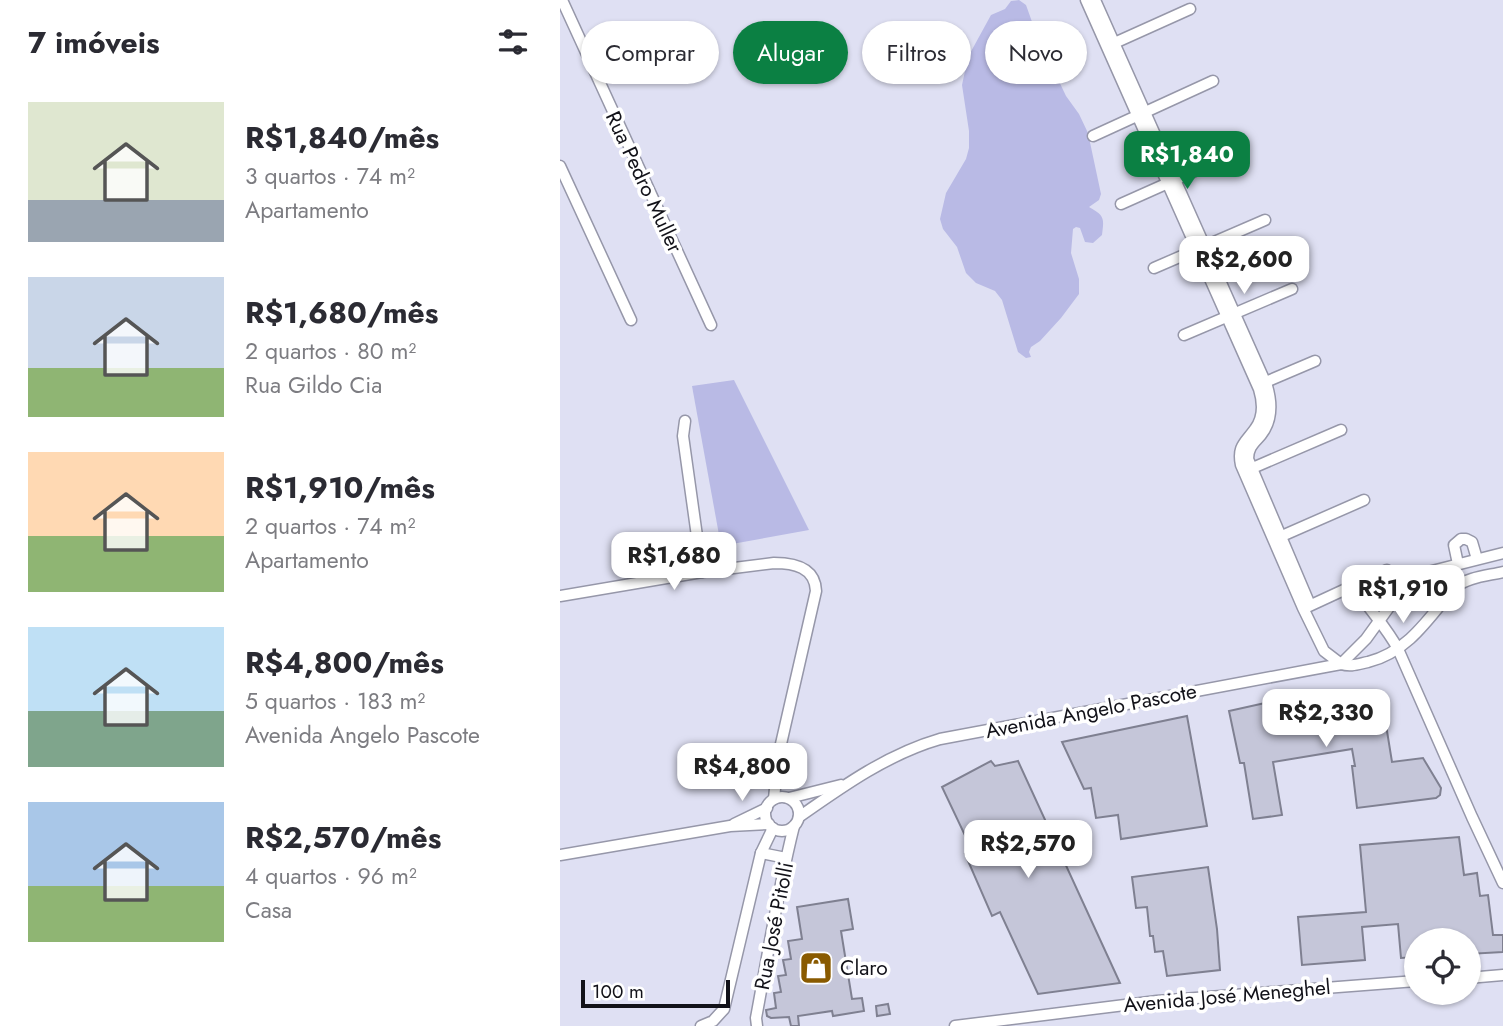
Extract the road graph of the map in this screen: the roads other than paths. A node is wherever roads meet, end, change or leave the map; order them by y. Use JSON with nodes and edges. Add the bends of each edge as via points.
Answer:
{"nodes":[{"id":1,"x":562,"y":0,"type":"edge"},
{"id":2,"x":1086,"y":0,"type":"edge"},
{"id":3,"x":1095,"y":0,"type":"edge"},
{"id":4,"x":1190,"y":9,"type":"dead end"},
{"id":5,"x":1111,"y":45,"type":"junction"},
{"id":6,"x":1213,"y":81,"type":"dead end"},
{"id":7,"x":1141,"y":114,"type":"junction"},
{"id":8,"x":1093,"y":136,"type":"dead end"},
{"id":9,"x":1242,"y":150,"type":"dead end"},
{"id":10,"x":560,"y":166,"type":"edge"},
{"id":11,"x":1171,"y":181,"type":"junction"},
{"id":12,"x":1121,"y":204,"type":"dead end"},
{"id":13,"x":1265,"y":220,"type":"dead end"},
{"id":14,"x":1201,"y":247,"type":"junction"},
{"id":15,"x":1154,"y":268,"type":"dead end"},
{"id":16,"x":1292,"y":289,"type":"dead end"},
{"id":17,"x":1231,"y":315,"type":"junction"},
{"id":18,"x":631,"y":320,"type":"dead end"},
{"id":19,"x":710,"y":325,"type":"dead end"},
{"id":20,"x":1184,"y":335,"type":"dead end"},
{"id":21,"x":1315,"y":361,"type":"dead end"},
{"id":22,"x":1261,"y":384,"type":"junction"},
{"id":23,"x":685,"y":421,"type":"dead end"},
{"id":24,"x":1340,"y":430,"type":"dead end"},
{"id":25,"x":1248,"y":470,"type":"junction"},
{"id":26,"x":1364,"y":500,"type":"dead end"},
{"id":27,"x":1277,"y":538,"type":"junction"},
{"id":28,"x":1503,"y":553,"type":"edge"},
{"id":29,"x":1477,"y":559,"type":"junction"},
{"id":30,"x":1458,"y":564,"type":"junction"},
{"id":31,"x":1387,"y":570,"type":"dead end"},
{"id":32,"x":702,"y":572,"type":"junction"},
{"id":33,"x":1503,"y":572,"type":"edge"},
{"id":34,"x":1354,"y":585,"type":"junction"},
{"id":35,"x":560,"y":596,"type":"edge"},
{"id":36,"x":1307,"y":607,"type":"junction"},
{"id":37,"x":1379,"y":620,"type":"junction"},
{"id":38,"x":1398,"y":649,"type":"junction"},
{"id":39,"x":1341,"y":664,"type":"junction"},
{"id":40,"x":849,"y":783,"type":"junction"},
{"id":41,"x":789,"y":798,"type":"junction"},
{"id":42,"x":774,"y":799,"type":"junction"},
{"id":43,"x":767,"y":808,"type":"junction"},
{"id":44,"x":797,"y":821,"type":"junction"},
{"id":45,"x":730,"y":826,"type":"junction"},
{"id":46,"x":771,"y":826,"type":"junction"},
{"id":47,"x":761,"y":853,"type":"junction"},
{"id":48,"x":560,"y":855,"type":"edge"},
{"id":49,"x":786,"y":858,"type":"junction"},
{"id":50,"x":1503,"y":883,"type":"edge"},
{"id":51,"x":1503,"y":975,"type":"edge"},
{"id":52,"x":1481,"y":977,"type":"edge"},
{"id":53,"x":1404,"y":982,"type":"edge"},
{"id":54,"x":701,"y":1026,"type":"edge"},
{"id":55,"x":757,"y":1026,"type":"edge"},
{"id":56,"x":955,"y":1026,"type":"edge"}],
"edges":[{"from":1,"to":19,"type":"street","name":"Rua Pedro Muller"},
{"from":2,"to":5,"type":"street"},
{"from":3,"to":5,"type":"street"},
{"from":4,"to":5,"type":"street"},
{"from":5,"to":7,"type":"street"},
{"from":6,"to":7,"type":"street"},
{"from":7,"to":8,"type":"street"},
{"from":7,"to":11,"type":"street"},
{"from":9,"to":11,"type":"street"},
{"from":10,"to":18,"type":"street"},
{"from":11,"to":12,"type":"street"},
{"from":11,"to":14,"type":"street"},
{"from":13,"to":14,"type":"street"},
{"from":14,"to":15,"type":"street"},
{"from":14,"to":17,"type":"street"},
{"from":16,"to":17,"type":"street"},
{"from":17,"to":20,"type":"street"},
{"from":17,"to":22,"type":"street"},
{"from":21,"to":22,"type":"street"},
{"from":22,"to":25,"type":"street","via":[[1262,409],[1241,448],[1240,460]]},
{"from":23,"to":32,"type":"street"},
{"from":24,"to":25,"type":"street"},
{"from":25,"to":27,"type":"street"},
{"from":26,"to":27,"type":"street"},
{"from":27,"to":36,"type":"street"},
{"from":28,"to":29,"type":"street"},
{"from":29,"to":30,"type":"street"},
{"from":29,"to":30,"type":"street","via":[[1472,542],[1461,539],[1454,545]]},
{"from":30,"to":37,"type":"street","via":[[1412,582]]},
{"from":31,"to":34,"type":"street"},
{"from":32,"to":35,"type":"street"},
{"from":32,"to":42,"type":"street","via":[[786,563],[801,567],[814,578],[816,591],[778,757]]},
{"from":33,"to":38,"type":"street","via":[[1457,586]]},
{"from":34,"to":36,"type":"street"},
{"from":34,"to":37,"type":"street"},
{"from":36,"to":39,"type":"street","via":[[1324,651]]},
{"from":37,"to":38,"type":"street"},
{"from":37,"to":39,"type":"street"},
{"from":38,"to":39,"type":"street","name":"Avenida Angelo Pascote","via":[[1379,659]]},
{"from":38,"to":50,"type":"street"},
{"from":39,"to":40,"type":"street","name":"Avenida Angelo Pascote","via":[[940,739],[904,752]]},
{"from":40,"to":41,"type":"street","name":"Avenida Angelo Pascote"},
{"from":40,"to":44,"type":"street","name":"Avenida Angelo Pascote"},
{"from":41,"to":42,"type":"street"},
{"from":41,"to":44,"type":"street","via":[[797,806]]},
{"from":42,"to":43,"type":"street"},
{"from":43,"to":45,"type":"street"},
{"from":43,"to":46,"type":"street"},
{"from":44,"to":46,"type":"street","via":[[788,830]]},
{"from":44,"to":49,"type":"street","name":"Rua José Pitolli"},
{"from":45,"to":46,"type":"street"},
{"from":45,"to":48,"type":"street"},
{"from":46,"to":47,"type":"street","name":"Rua José Pitolli"},
{"from":47,"to":49,"type":"street"},
{"from":47,"to":54,"type":"street","name":"Rua José Pitolli","via":[[724,1009]]},
{"from":49,"to":55,"type":"street","name":"Rua José Pitolli"},
{"from":51,"to":52,"type":"street"},
{"from":53,"to":56,"type":"street","name":"Avenida José Meneghel","via":[[1157,1000]]}]}
